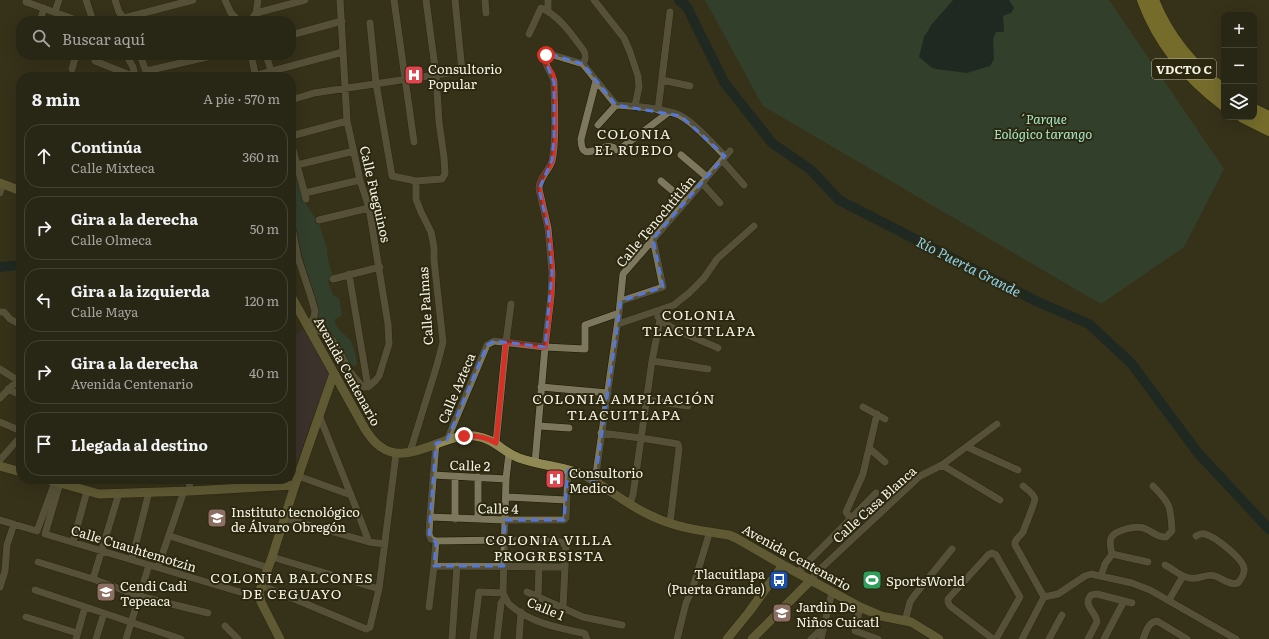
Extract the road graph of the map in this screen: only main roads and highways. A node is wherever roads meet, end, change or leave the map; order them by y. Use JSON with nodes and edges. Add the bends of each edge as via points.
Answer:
{"nodes":[{"id":1,"x":1143,"y":0,"type":"edge"},
{"id":2,"x":1153,"y":0,"type":"edge"},
{"id":3,"x":1158,"y":23,"type":"junction"},
{"id":4,"x":1221,"y":88,"type":"edge"},
{"id":5,"x":1221,"y":103,"type":"edge"},
{"id":6,"x":1257,"y":111,"type":"edge"},
{"id":7,"x":1269,"y":117,"type":"edge"},
{"id":8,"x":1249,"y":120,"type":"edge"},
{"id":9,"x":1269,"y":130,"type":"edge"},
{"id":10,"x":1,"y":187,"type":"edge"},
{"id":11,"x":16,"y":190,"type":"edge"},
{"id":12,"x":296,"y":305,"type":"edge"},
{"id":13,"x":334,"y":373,"type":"junction"},
{"id":14,"x":0,"y":466,"type":"edge"},
{"id":15,"x":16,"y":471,"type":"edge"},
{"id":16,"x":296,"y":480,"type":"edge"},
{"id":17,"x":65,"y":484,"type":"edge"},
{"id":18,"x":256,"y":484,"type":"edge"},
{"id":19,"x":295,"y":484,"type":"edge"},
{"id":20,"x":783,"y":565,"type":"junction"},
{"id":21,"x":811,"y":580,"type":"junction"},
{"id":22,"x":281,"y":638,"type":"edge"},
{"id":23,"x":727,"y":639,"type":"edge"},
{"id":24,"x":752,"y":639,"type":"edge"},
{"id":25,"x":939,"y":639,"type":"edge"}],
"edges":[{"from":1,"to":3,"type":"highway","number":"VDCTO C"},
{"from":2,"to":3,"type":"highway","number":"VDCTO C"},
{"from":3,"to":4,"type":"highway","number":"VDCTO C","via":[[1190,60]]},
{"from":3,"to":5,"type":"highway","number":"VDCTO C","via":[[1165,45],[1183,68]]},
{"from":6,"to":7,"type":"highway"},
{"from":8,"to":9,"type":"highway"},
{"from":10,"to":11,"type":"main road"},
{"from":12,"to":13,"type":"main road","name":"Avenida Centenario"},
{"from":13,"to":16,"type":"main road"},
{"from":13,"to":20,"type":"main road","name":"Avenida Centenario","via":[[365,429],[381,448],[396,454],[447,440],[470,436],[485,438],[516,457],[578,472],[650,516],[736,538]]},
{"from":14,"to":15,"type":"main road"},
{"from":17,"to":18,"type":"main road","via":[[99,494],[187,491]]},
{"from":19,"to":22,"type":"main road","via":[[259,593],[261,602]]},
{"from":20,"to":21,"type":"main road","name":"Avenida Centenario"},
{"from":20,"to":23,"type":"main road"},
{"from":21,"to":24,"type":"main road"},
{"from":21,"to":25,"type":"main road","name":"Avenida Centenario","via":[[860,607],[881,616],[915,625]]}]}
